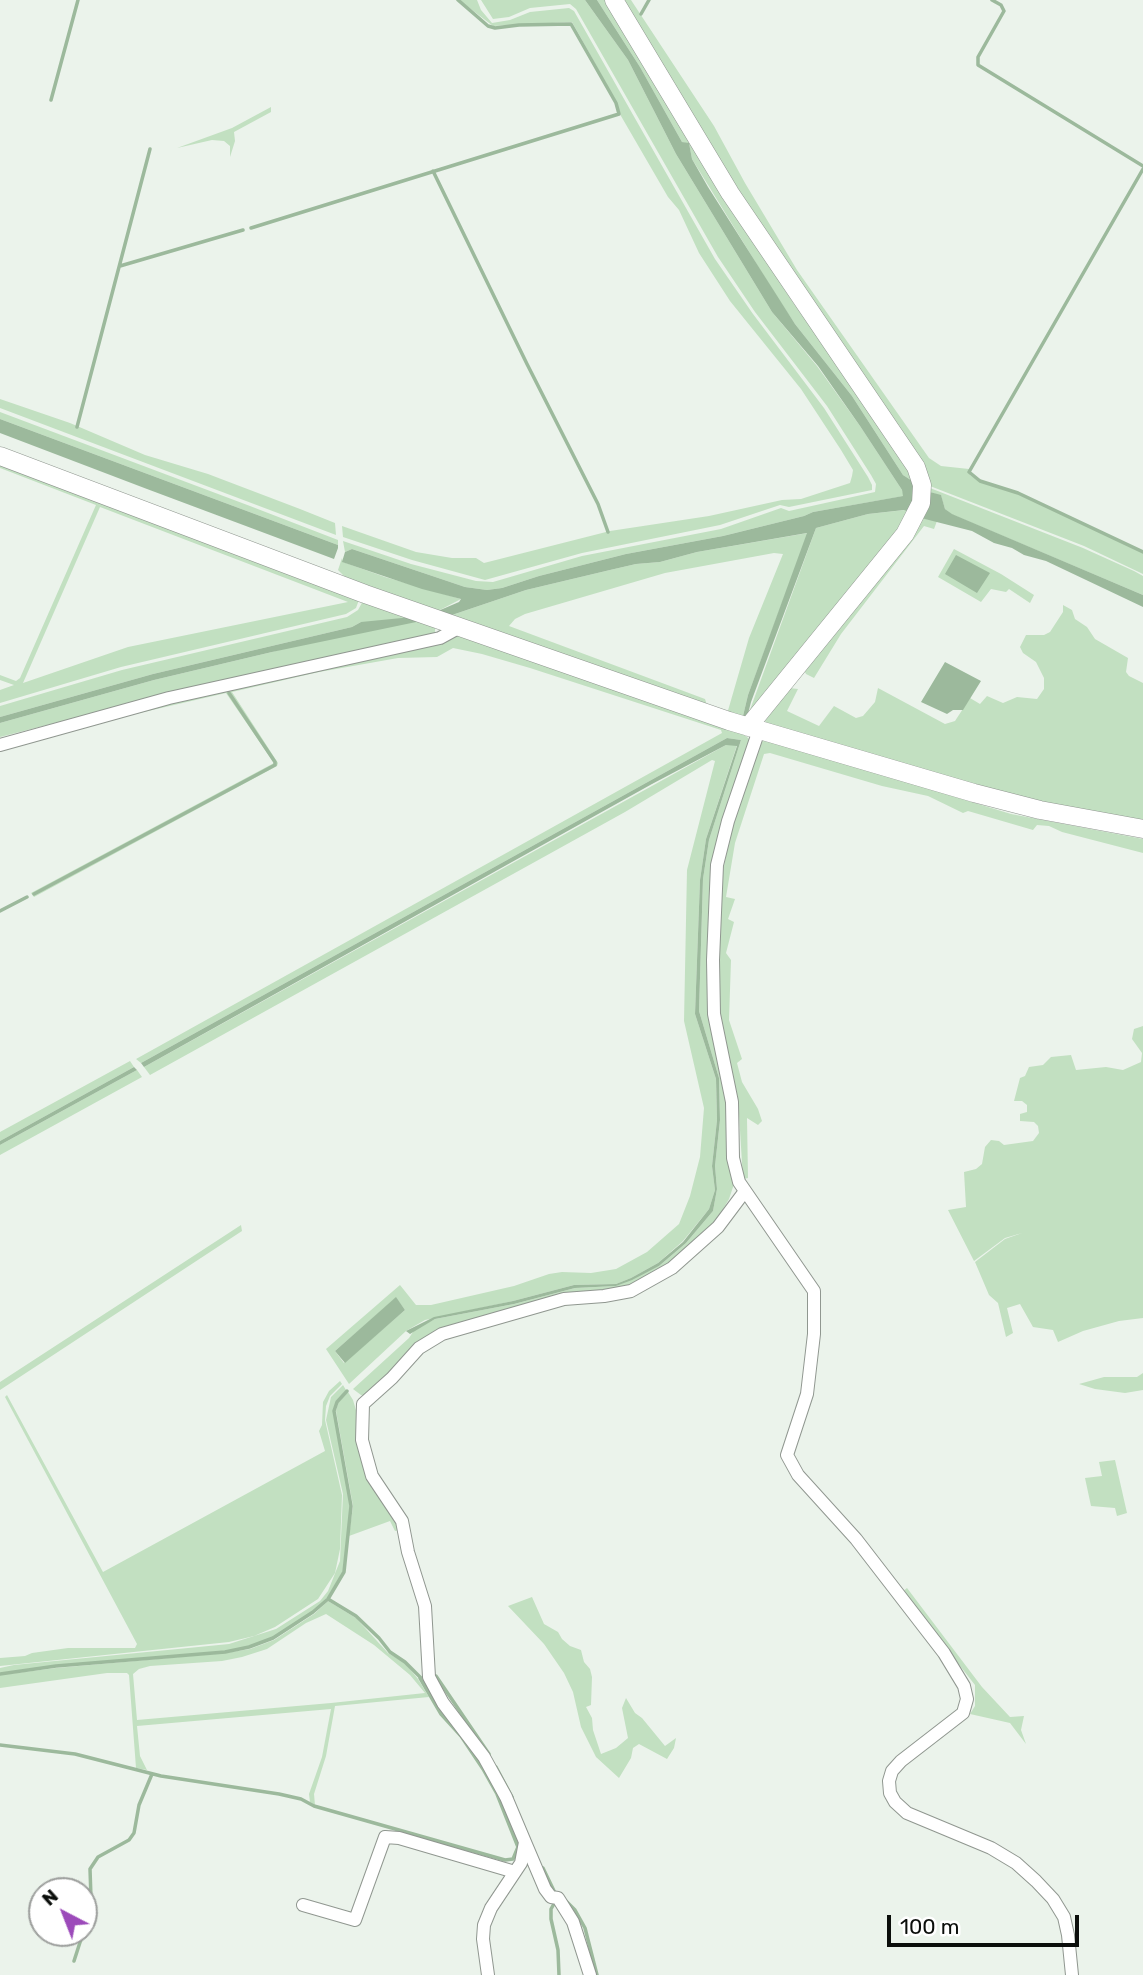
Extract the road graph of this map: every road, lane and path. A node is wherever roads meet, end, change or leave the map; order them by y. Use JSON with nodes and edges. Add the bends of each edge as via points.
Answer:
{"nodes":[{"id":1,"x":614,"y":0,"type":"edge"},
{"id":2,"x":0,"y":456,"type":"edge"},
{"id":3,"x":452,"y":624,"type":"junction"},
{"id":4,"x":746,"y":726,"type":"junction"},
{"id":5,"x":0,"y":745,"type":"edge"},
{"id":6,"x":1143,"y":830,"type":"edge"},
{"id":7,"x":745,"y":1191,"type":"junction"},
{"id":8,"x":525,"y":1842,"type":"junction"},
{"id":9,"x":515,"y":1872,"type":"junction"},
{"id":10,"x":303,"y":1905,"type":"dead end"},
{"id":11,"x":488,"y":1975,"type":"edge"},
{"id":12,"x":590,"y":1975,"type":"edge"},
{"id":13,"x":1072,"y":1975,"type":"edge"}],
"edges":[{"from":1,"to":4,"type":"main road","via":[[730,193],[916,467],[922,485],[918,510],[905,534]]},
{"from":2,"to":3,"type":"main road"},
{"from":3,"to":4,"type":"main road"},
{"from":3,"to":5,"type":"street","via":[[440,638],[169,698]]},
{"from":4,"to":6,"type":"main road","via":[[1040,810]]},
{"from":4,"to":7,"type":"street","via":[[717,865],[713,960],[714,1014],[732,1102],[733,1158]]},
{"from":7,"to":8,"type":"street","via":[[718,1227],[672,1268],[631,1291],[553,1302],[442,1334],[419,1348],[363,1404],[362,1440],[372,1476],[402,1521],[425,1606],[429,1677],[484,1757]]},
{"from":7,"to":13,"type":"street","via":[[814,1291],[807,1394],[788,1455],[798,1475],[856,1539],[964,1686],[963,1713],[901,1761],[892,1771],[890,1793],[907,1813],[991,1848],[1036,1881],[1064,1917]]},
{"from":8,"to":9,"type":"street"},
{"from":8,"to":12,"type":"street","via":[[545,1889],[558,1898],[573,1922]]},
{"from":9,"to":10,"type":"street","via":[[385,1836],[355,1920]]},
{"from":9,"to":11,"type":"street","via":[[484,1925]]}]}
